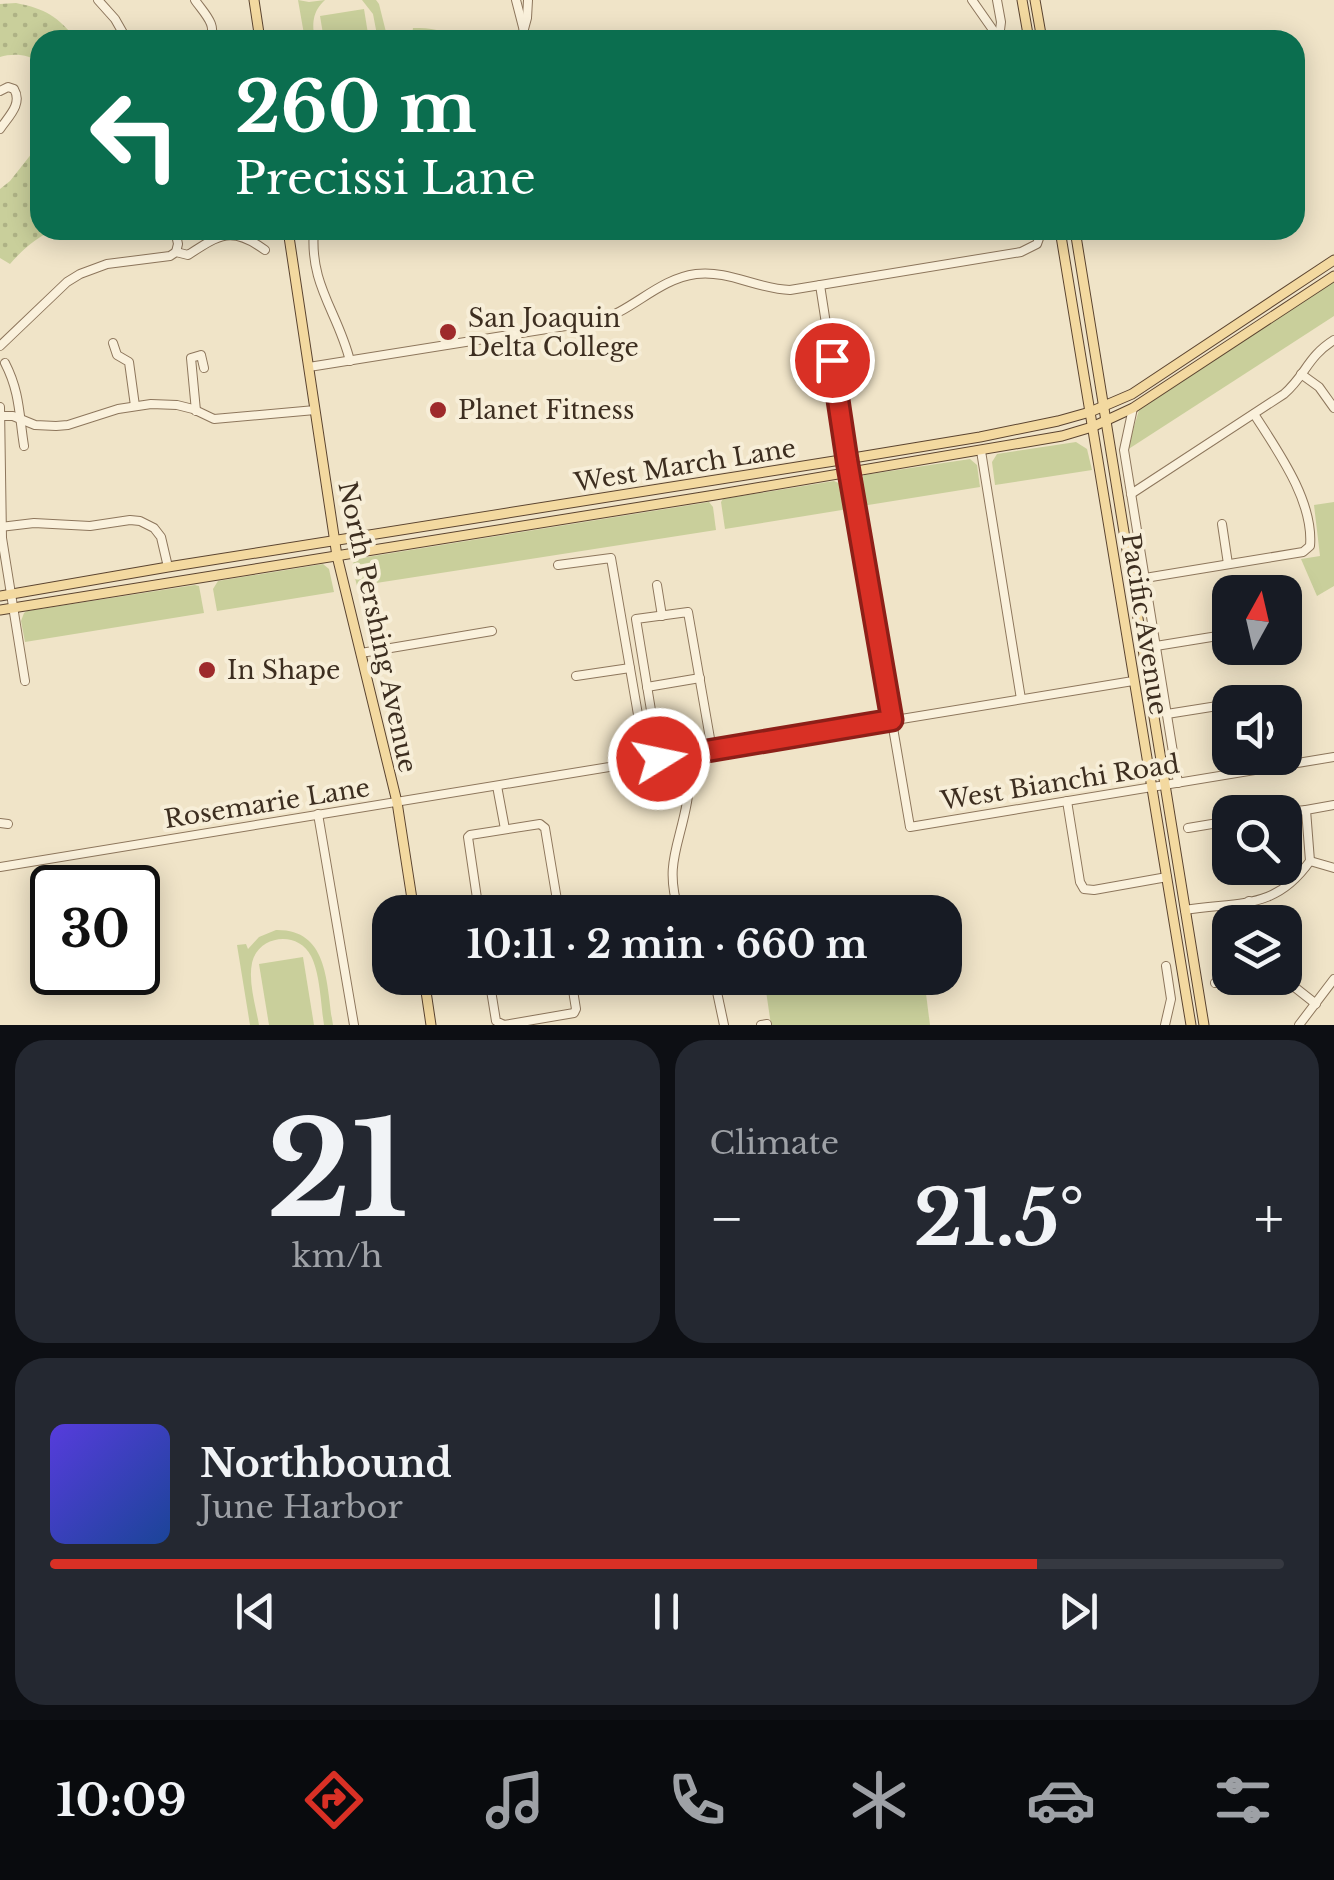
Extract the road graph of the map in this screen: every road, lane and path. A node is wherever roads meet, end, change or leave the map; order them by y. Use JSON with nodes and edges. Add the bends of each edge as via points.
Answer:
{"nodes":[{"id":1,"x":98,"y":0,"type":"edge"},
{"id":2,"x":194,"y":0,"type":"edge"},
{"id":3,"x":254,"y":0,"type":"edge"},
{"id":4,"x":516,"y":0,"type":"edge"},
{"id":5,"x":528,"y":0,"type":"edge"},
{"id":6,"x":972,"y":0,"type":"edge"},
{"id":7,"x":997,"y":0,"type":"edge"},
{"id":8,"x":1022,"y":0,"type":"edge"},
{"id":9,"x":1035,"y":0,"type":"edge"},
{"id":10,"x":120,"y":30,"type":"edge"},
{"id":11,"x":213,"y":30,"type":"edge"},
{"id":12,"x":258,"y":30,"type":"edge"},
{"id":13,"x":521,"y":30,"type":"edge"},
{"id":14,"x":523,"y":30,"type":"edge"},
{"id":15,"x":994,"y":30,"type":"edge"},
{"id":16,"x":1001,"y":30,"type":"edge"},
{"id":17,"x":1026,"y":30,"type":"edge"},
{"id":18,"x":1040,"y":30,"type":"edge"},
{"id":19,"x":0,"y":91,"type":"edge"},
{"id":20,"x":0,"y":130,"type":"edge"},
{"id":21,"x":177,"y":240,"type":"edge"},
{"id":22,"x":216,"y":240,"type":"edge"},
{"id":23,"x":251,"y":240,"type":"edge"},
{"id":24,"x":290,"y":240,"type":"edge"},
{"id":25,"x":314,"y":240,"type":"edge"},
{"id":26,"x":1040,"y":240,"type":"edge"},
{"id":27,"x":1062,"y":240,"type":"edge"},
{"id":28,"x":1077,"y":240,"type":"edge"},
{"id":29,"x":265,"y":250,"type":"dead end"},
{"id":30,"x":176,"y":252,"type":"junction"},
{"id":31,"x":1334,"y":260,"type":"edge"},
{"id":32,"x":1334,"y":276,"type":"edge"},
{"id":33,"x":820,"y":285,"type":"junction"},
{"id":34,"x":1334,"y":340,"type":"edge"},
{"id":35,"x":113,"y":343,"type":"dead end"},
{"id":36,"x":0,"y":346,"type":"edge"},
{"id":37,"x":350,"y":361,"type":"junction"},
{"id":38,"x":6,"y":363,"type":"dead end"},
{"id":39,"x":309,"y":367,"type":"junction"},
{"id":40,"x":204,"y":368,"type":"dead end"},
{"id":41,"x":1301,"y":374,"type":"junction"},
{"id":42,"x":136,"y":406,"type":"junction"},
{"id":43,"x":1105,"y":406,"type":"junction"},
{"id":44,"x":0,"y":408,"type":"edge"},
{"id":45,"x":1133,"y":408,"type":"junction"},
{"id":46,"x":1334,"y":408,"type":"edge"},
{"id":47,"x":315,"y":410,"type":"junction"},
{"id":48,"x":196,"y":411,"type":"junction"},
{"id":49,"x":1090,"y":412,"type":"junction"},
{"id":50,"x":1254,"y":414,"type":"junction"},
{"id":51,"x":0,"y":416,"type":"edge"},
{"id":52,"x":20,"y":420,"type":"junction"},
{"id":53,"x":1107,"y":420,"type":"junction"},
{"id":54,"x":1092,"y":427,"type":"junction"},
{"id":55,"x":24,"y":446,"type":"dead end"},
{"id":56,"x":981,"y":450,"type":"junction"},
{"id":57,"x":847,"y":460,"type":"junction"},
{"id":58,"x":849,"y":473,"type":"junction"},
{"id":59,"x":1131,"y":494,"type":"junction"},
{"id":60,"x":1222,"y":524,"type":"dead end"},
{"id":61,"x":1,"y":527,"type":"edge"},
{"id":62,"x":334,"y":542,"type":"junction"},
{"id":63,"x":337,"y":556,"type":"junction"},
{"id":64,"x":1228,"y":564,"type":"junction"},
{"id":65,"x":558,"y":566,"type":"dead end"},
{"id":66,"x":168,"y":567,"type":"junction"},
{"id":67,"x":1145,"y":578,"type":"junction"},
{"id":68,"x":657,"y":585,"type":"dead end"},
{"id":69,"x":5,"y":596,"type":"edge"},
{"id":70,"x":12,"y":608,"type":"junction"},
{"id":71,"x":0,"y":610,"type":"edge"},
{"id":72,"x":662,"y":616,"type":"junction"},
{"id":73,"x":492,"y":631,"type":"dead end"},
{"id":74,"x":1212,"y":637,"type":"edge"},
{"id":75,"x":1156,"y":646,"type":"junction"},
{"id":76,"x":361,"y":653,"type":"junction"},
{"id":77,"x":630,"y":668,"type":"junction"},
{"id":78,"x":576,"y":676,"type":"dead end"},
{"id":79,"x":700,"y":678,"type":"junction"},
{"id":80,"x":25,"y":681,"type":"dead end"},
{"id":81,"x":1133,"y":682,"type":"junction"},
{"id":82,"x":647,"y":687,"type":"junction"},
{"id":83,"x":1021,"y":700,"type":"junction"},
{"id":84,"x":1212,"y":707,"type":"edge"},
{"id":85,"x":1151,"y":708,"type":"junction"},
{"id":86,"x":1167,"y":714,"type":"junction"},
{"id":87,"x":892,"y":720,"type":"junction"},
{"id":88,"x":712,"y":750,"type":"junction"},
{"id":89,"x":688,"y":754,"type":"junction"},
{"id":90,"x":1334,"y":757,"type":"edge"},
{"id":91,"x":659,"y":759,"type":"junction"},
{"id":92,"x":646,"y":761,"type":"junction"},
{"id":93,"x":1178,"y":783,"type":"junction"},
{"id":94,"x":498,"y":786,"type":"junction"},
{"id":95,"x":1163,"y":786,"type":"junction"},
{"id":96,"x":1152,"y":788,"type":"junction"},
{"id":97,"x":397,"y":802,"type":"junction"},
{"id":98,"x":1068,"y":802,"type":"junction"},
{"id":99,"x":1334,"y":805,"type":"edge"},
{"id":100,"x":1302,"y":810,"type":"edge"},
{"id":101,"x":1306,"y":810,"type":"junction"},
{"id":102,"x":318,"y":814,"type":"junction"},
{"id":103,"x":1212,"y":824,"type":"edge"},
{"id":104,"x":1188,"y":828,"type":"dead end"},
{"id":105,"x":506,"y":829,"type":"junction"},
{"id":106,"x":1310,"y":861,"type":"junction"},
{"id":107,"x":0,"y":867,"type":"edge"},
{"id":108,"x":1334,"y":868,"type":"edge"},
{"id":109,"x":1167,"y":877,"type":"junction"},
{"id":110,"x":411,"y":895,"type":"edge"},
{"id":111,"x":476,"y":895,"type":"edge"},
{"id":112,"x":556,"y":895,"type":"edge"},
{"id":113,"x":675,"y":895,"type":"edge"},
{"id":114,"x":1249,"y":901,"type":"junction"},
{"id":115,"x":1249,"y":905,"type":"edge"},
{"id":116,"x":1184,"y":910,"type":"junction"},
{"id":117,"x":1166,"y":966,"type":"dead end"},
{"id":118,"x":1334,"y":979,"type":"edge"},
{"id":119,"x":1302,"y":993,"type":"edge"},
{"id":120,"x":427,"y":995,"type":"edge"},
{"id":121,"x":492,"y":995,"type":"edge"},
{"id":122,"x":573,"y":995,"type":"edge"},
{"id":123,"x":718,"y":995,"type":"edge"},
{"id":124,"x":1316,"y":1004,"type":"junction"},
{"id":125,"x":354,"y":1025,"type":"edge"},
{"id":126,"x":431,"y":1025,"type":"edge"},
{"id":127,"x":724,"y":1025,"type":"edge"},
{"id":128,"x":1165,"y":1025,"type":"edge"},
{"id":129,"x":1191,"y":1025,"type":"edge"},
{"id":130,"x":1204,"y":1025,"type":"edge"},
{"id":131,"x":1298,"y":1025,"type":"edge"}],
"edges":[{"from":1,"to":10,"type":"street"},
{"from":2,"to":11,"type":"street"},
{"from":3,"to":12,"type":"main road"},
{"from":4,"to":13,"type":"street"},
{"from":5,"to":14,"type":"street"},
{"from":6,"to":15,"type":"street"},
{"from":7,"to":16,"type":"street"},
{"from":8,"to":17,"type":"main road"},
{"from":9,"to":18,"type":"main road"},
{"from":19,"to":20,"type":"street","via":[[14,89],[18,99]]},
{"from":21,"to":30,"type":"street"},
{"from":22,"to":30,"type":"street","via":[[188,255]]},
{"from":23,"to":29,"type":"street"},
{"from":24,"to":39,"type":"main road","name":"North Pershing Avenue"},
{"from":25,"to":37,"type":"street","via":[[318,282]]},
{"from":26,"to":33,"type":"street","via":[[1021,252]]},
{"from":27,"to":49,"type":"main road","name":"Pacific Avenue"},
{"from":28,"to":43,"type":"main road"},
{"from":30,"to":36,"type":"street","via":[[80,274]]},
{"from":31,"to":43,"type":"main road","name":"West March Lane"},
{"from":32,"to":45,"type":"main road","name":"West March Lane"},
{"from":33,"to":37,"type":"street","via":[[778,290],[696,274],[663,284],[597,321]]},
{"from":33,"to":57,"type":"street"},
{"from":34,"to":41,"type":"street"},
{"from":35,"to":42,"type":"street","via":[[128,362]]},
{"from":37,"to":39,"type":"street"},
{"from":38,"to":52,"type":"street"},
{"from":39,"to":47,"type":"main road","name":"North Pershing Avenue"},
{"from":40,"to":48,"type":"street","via":[[201,355],[192,358]]},
{"from":41,"to":46,"type":"street","via":[[1320,386]]},
{"from":41,"to":50,"type":"street"},
{"from":42,"to":48,"type":"street"},
{"from":42,"to":52,"type":"street","via":[[68,425]]},
{"from":43,"to":49,"type":"main road","name":"West March Lane"},
{"from":43,"to":53,"type":"main road"},
{"from":44,"to":51,"type":"street"},
{"from":45,"to":53,"type":"main road","name":"West March Lane"},
{"from":45,"to":59,"type":"street","name":"Pacific Avenue","via":[[1124,450]]},
{"from":47,"to":48,"type":"street","via":[[214,419]]},
{"from":47,"to":62,"type":"main road","name":"North Pershing Avenue"},
{"from":49,"to":54,"type":"main road","name":"Pacific Avenue"},
{"from":49,"to":57,"type":"main road","name":"West March Lane"},
{"from":50,"to":59,"type":"street"},
{"from":50,"to":64,"type":"street","via":[[1295,482],[1310,546]]},
{"from":51,"to":52,"type":"street"},
{"from":51,"to":61,"type":"street"},
{"from":52,"to":55,"type":"street"},
{"from":53,"to":54,"type":"main road","name":"West March Lane"},
{"from":53,"to":85,"type":"main road"},
{"from":54,"to":56,"type":"main road","name":"West March Lane"},
{"from":54,"to":81,"type":"main road","name":"Pacific Avenue"},
{"from":56,"to":58,"type":"main road","name":"West March Lane"},
{"from":56,"to":83,"type":"street"},
{"from":57,"to":58,"type":"street"},
{"from":57,"to":62,"type":"main road","name":"West March Lane"},
{"from":58,"to":63,"type":"main road","name":"West March Lane"},
{"from":58,"to":87,"type":"street"},
{"from":59,"to":67,"type":"street","name":"Pacific Avenue"},
{"from":60,"to":64,"type":"street"},
{"from":61,"to":66,"type":"street","via":[[140,521],[161,537]]},
{"from":61,"to":69,"type":"street"},
{"from":62,"to":63,"type":"main road","name":"North Pershing Avenue"},
{"from":62,"to":66,"type":"main road","name":"West March Lane"},
{"from":63,"to":70,"type":"main road","name":"West March Lane"},
{"from":63,"to":76,"type":"main road","name":"North Pershing Avenue"},
{"from":64,"to":67,"type":"street"},
{"from":65,"to":77,"type":"street","via":[[611,558]]},
{"from":66,"to":69,"type":"main road","name":"West March Lane"},
{"from":67,"to":75,"type":"street","name":"Pacific Avenue"},
{"from":68,"to":72,"type":"street"},
{"from":69,"to":70,"type":"street"},
{"from":70,"to":71,"type":"main road","name":"West March Lane"},
{"from":70,"to":80,"type":"street"},
{"from":72,"to":79,"type":"street","via":[[688,612]]},
{"from":72,"to":82,"type":"street","via":[[636,619]]},
{"from":73,"to":76,"type":"street"},
{"from":74,"to":75,"type":"street"},
{"from":75,"to":86,"type":"street","name":"Pacific Avenue"},
{"from":76,"to":97,"type":"main road","name":"North Pershing Avenue"},
{"from":77,"to":78,"type":"street"},
{"from":77,"to":92,"type":"street"},
{"from":79,"to":82,"type":"street"},
{"from":79,"to":88,"type":"street"},
{"from":81,"to":83,"type":"street","name":"Rosemarie Lane"},
{"from":81,"to":85,"type":"main road"},
{"from":81,"to":96,"type":"main road","name":"Pacific Avenue"},
{"from":82,"to":91,"type":"street"},
{"from":83,"to":87,"type":"street","name":"Rosemarie Lane"},
{"from":84,"to":86,"type":"street"},
{"from":85,"to":95,"type":"main road"},
{"from":86,"to":93,"type":"street","name":"Pacific Avenue"},
{"from":87,"to":88,"type":"street","name":"Rosemarie Lane"},
{"from":87,"to":98,"type":"street","name":"West Bianchi Road","via":[[910,827]]},
{"from":88,"to":89,"type":"street","name":"Rosemarie Lane"},
{"from":89,"to":91,"type":"street","name":"Rosemarie Lane"},
{"from":89,"to":113,"type":"street","via":[[688,800],[672,865]]},
{"from":90,"to":93,"type":"street","name":"West Bianchi Road"},
{"from":91,"to":92,"type":"street","name":"Rosemarie Lane"},
{"from":92,"to":94,"type":"street","name":"Rosemarie Lane"},
{"from":93,"to":95,"type":"street","name":"West Bianchi Road"},
{"from":94,"to":97,"type":"street","name":"Rosemarie Lane"},
{"from":94,"to":105,"type":"street"},
{"from":95,"to":96,"type":"street","name":"West Bianchi Road"},
{"from":95,"to":116,"type":"main road"},
{"from":96,"to":98,"type":"street","name":"West Bianchi Road"},
{"from":96,"to":109,"type":"main road","name":"Pacific Avenue"},
{"from":97,"to":102,"type":"street","name":"Rosemarie Lane"},
{"from":97,"to":110,"type":"main road","name":"North Pershing Avenue"},
{"from":98,"to":109,"type":"street","via":[[1084,889]]},
{"from":99,"to":101,"type":"street"},
{"from":100,"to":101,"type":"street"},
{"from":101,"to":106,"type":"street"},
{"from":102,"to":107,"type":"street","name":"Rosemarie Lane"},
{"from":102,"to":125,"type":"street"},
{"from":103,"to":104,"type":"street"},
{"from":105,"to":111,"type":"street","via":[[467,840]]},
{"from":105,"to":112,"type":"street","via":[[544,826]]},
{"from":106,"to":108,"type":"street"},
{"from":106,"to":114,"type":"street","via":[[1278,894]]},
{"from":109,"to":116,"type":"main road","via":[[1175,904]]},
{"from":109,"to":129,"type":"main road","name":"Pacific Avenue"},
{"from":114,"to":115,"type":"street"},
{"from":114,"to":116,"type":"street"},
{"from":116,"to":130,"type":"main road"},
{"from":117,"to":128,"type":"street","via":[[1171,1000]]},
{"from":118,"to":124,"type":"street"},
{"from":119,"to":124,"type":"street"},
{"from":120,"to":126,"type":"main road"},
{"from":121,"to":122,"type":"street","via":[[496,1021],[504,1025],[574,1013]]},
{"from":123,"to":127,"type":"street"},
{"from":124,"to":131,"type":"street"}]}
